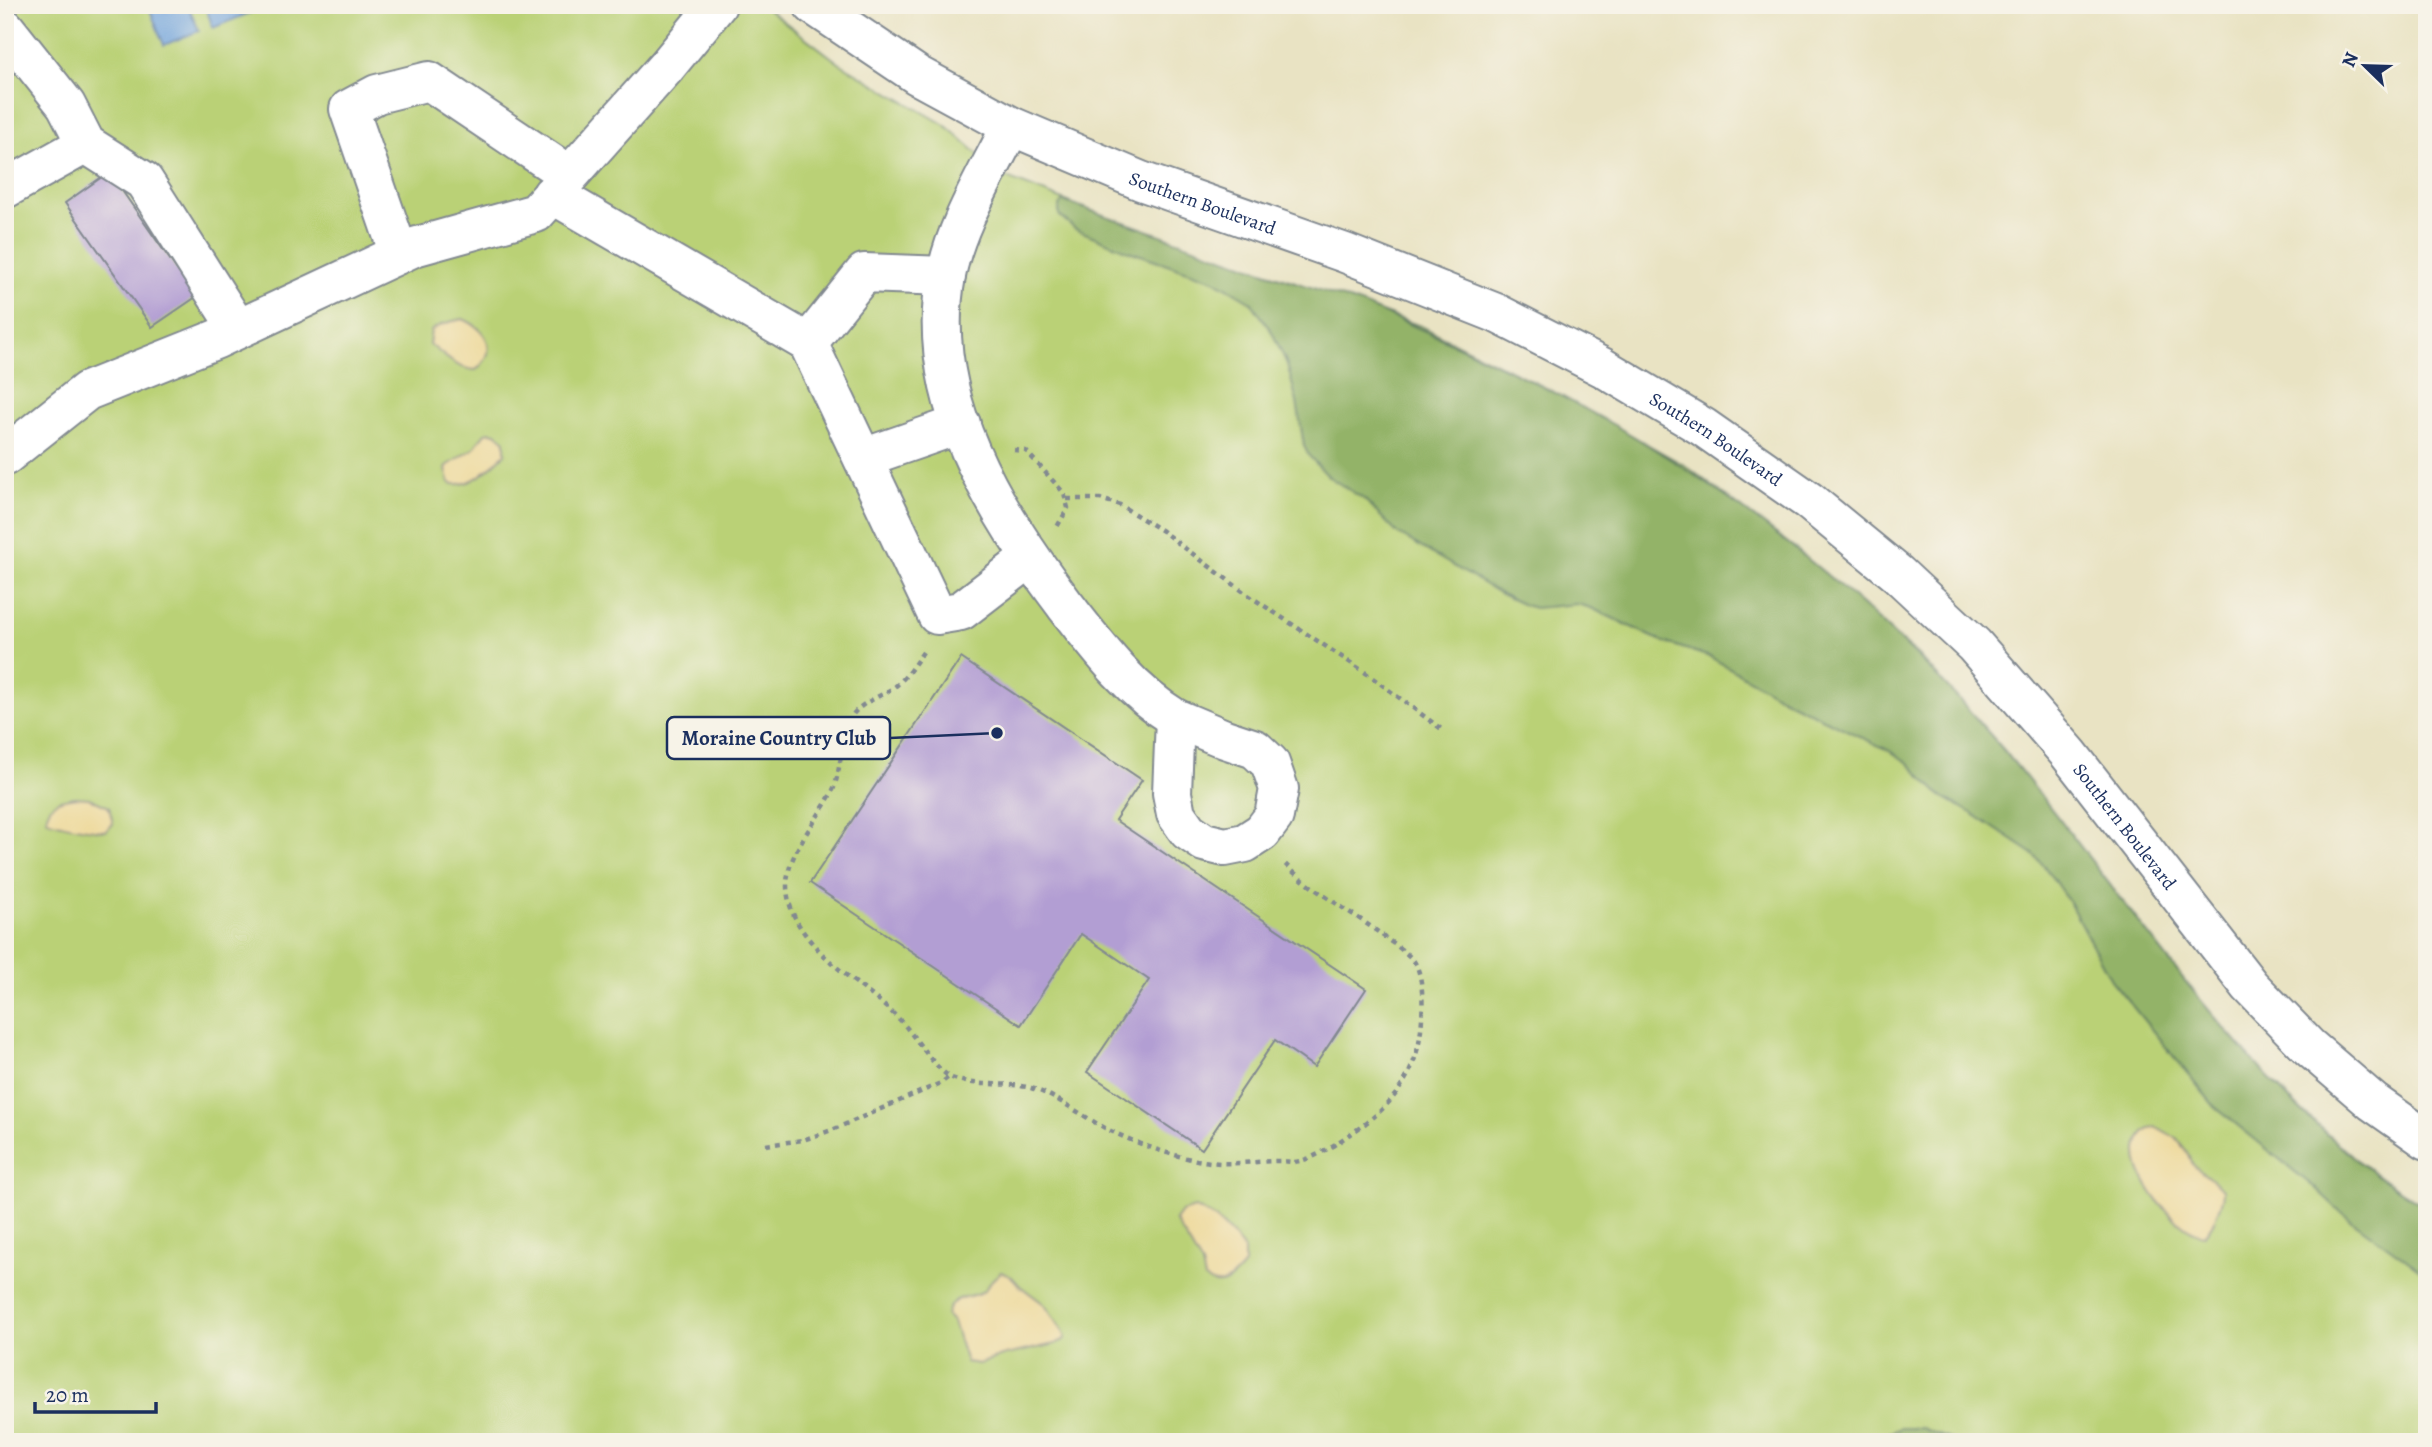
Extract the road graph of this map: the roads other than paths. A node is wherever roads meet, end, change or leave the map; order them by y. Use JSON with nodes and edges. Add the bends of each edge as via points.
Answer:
{"nodes":[{"id":1,"x":718,"y":5,"type":"edge"},
{"id":2,"x":813,"y":5,"type":"edge"},
{"id":3,"x":5,"y":29,"type":"edge"},
{"id":4,"x":1011,"y":126,"type":"junction"},
{"id":5,"x":86,"y":144,"type":"junction"},
{"id":6,"x":560,"y":184,"type":"junction"},
{"id":7,"x":5,"y":190,"type":"edge"},
{"id":8,"x":399,"y":254,"type":"junction"},
{"id":9,"x":946,"y":276,"type":"junction"},
{"id":10,"x":238,"y":330,"type":"junction"},
{"id":11,"x":808,"y":342,"type":"junction"},
{"id":12,"x":961,"y":424,"type":"junction"},
{"id":13,"x":5,"y":456,"type":"edge"},
{"id":14,"x":863,"y":458,"type":"junction"},
{"id":15,"x":1030,"y":558,"type":"junction"},
{"id":16,"x":1175,"y":719,"type":"junction"},
{"id":17,"x":2427,"y":1140,"type":"edge"}],
"edges":[{"from":1,"to":6,"type":"street"},
{"from":2,"to":4,"type":"street","name":"Southern Boulevard","via":[[917,75]]},
{"from":3,"to":5,"type":"street","via":[[66,105]]},
{"from":4,"to":9,"type":"street","via":[[958,234]]},
{"from":4,"to":17,"type":"street","name":"Southern Boulevard","via":[[1141,181],[1345,253],[1496,313],[1602,367],[1703,427],[1809,501],[1898,574],[1974,645],[2069,754],[2250,986],[2309,1047],[2373,1102]]},
{"from":5,"to":7,"type":"street"},
{"from":5,"to":10,"type":"street","via":[[144,181]]},
{"from":6,"to":8,"type":"street","via":[[536,213]]},
{"from":6,"to":8,"type":"street","via":[[429,81],[377,94],[349,108]]},
{"from":6,"to":11,"type":"street"},
{"from":8,"to":10,"type":"street"},
{"from":9,"to":11,"type":"street","via":[[864,273]]},
{"from":9,"to":12,"type":"street","via":[[941,336],[947,384]]},
{"from":10,"to":13,"type":"street","via":[[87,391]]},
{"from":11,"to":14,"type":"street"},
{"from":12,"to":14,"type":"street"},
{"from":12,"to":15,"type":"street","via":[[996,504]]},
{"from":14,"to":15,"type":"street","via":[[937,615],[961,611]]},
{"from":15,"to":16,"type":"street","via":[[1100,651],[1156,707]]},
{"from":16,"to":16,"type":"street","via":[[1172,793],[1176,814],[1188,831],[1224,847],[1259,835],[1274,816],[1279,789],[1270,763],[1255,749]]}]}
